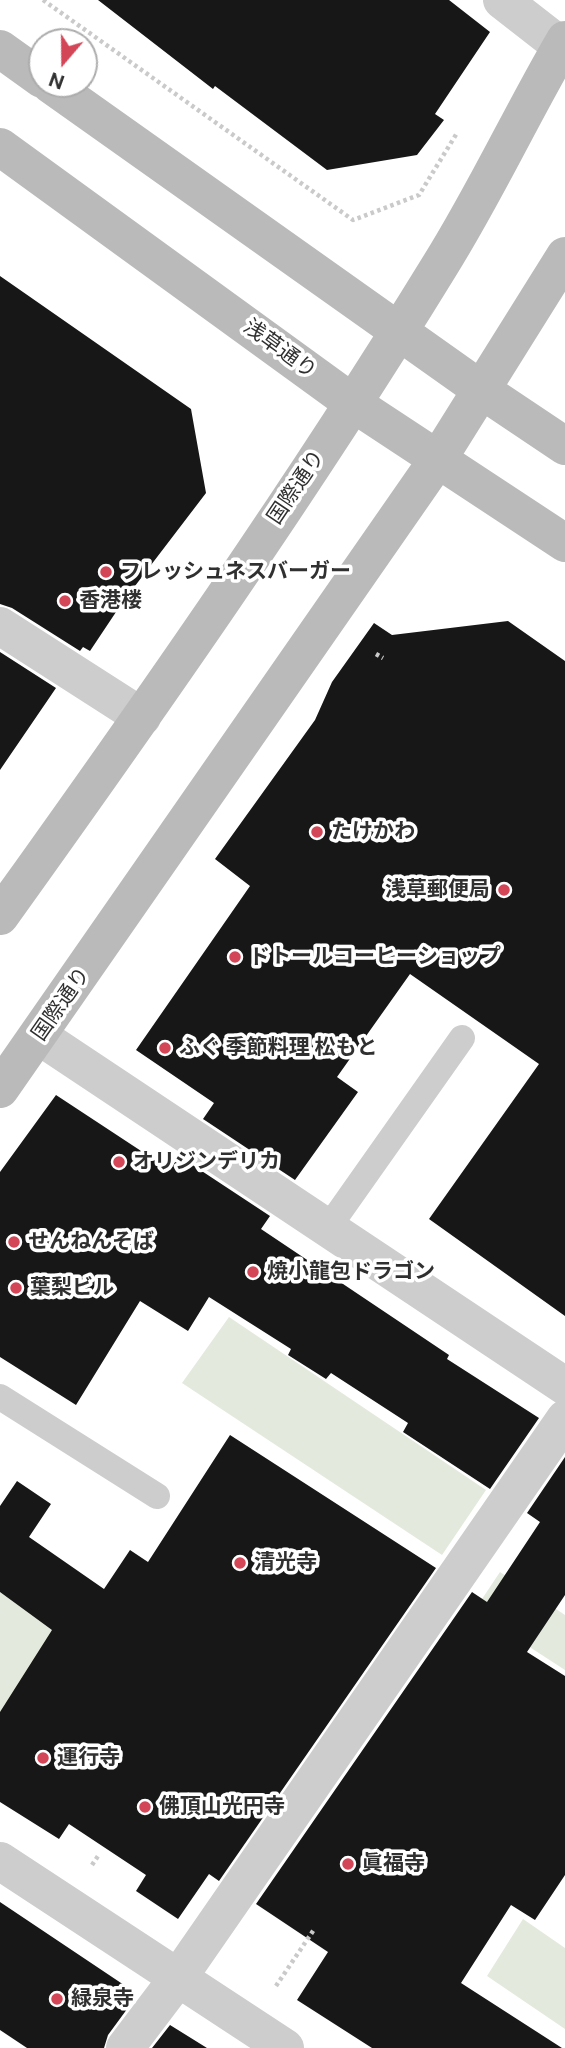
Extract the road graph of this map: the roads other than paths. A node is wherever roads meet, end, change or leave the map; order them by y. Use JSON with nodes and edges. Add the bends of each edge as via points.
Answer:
{"nodes":[{"id":1,"x":502,"y":0,"type":"edge"},
{"id":2,"x":563,"y":43,"type":"edge"},
{"id":3,"x":0,"y":49,"type":"edge"},
{"id":4,"x":28,"y":69,"type":"edge"},
{"id":5,"x":70,"y":98,"type":"edge"},
{"id":6,"x":0,"y":147,"type":"edge"},
{"id":7,"x":565,"y":256,"type":"edge"},
{"id":8,"x":399,"y":332,"type":"junction"},
{"id":9,"x":483,"y":391,"type":"junction"},
{"id":10,"x":354,"y":404,"type":"junction"},
{"id":11,"x":565,"y":446,"type":"edge"},
{"id":12,"x":438,"y":459,"type":"junction"},
{"id":13,"x":565,"y":543,"type":"edge"},
{"id":14,"x":0,"y":626,"type":"edge"},
{"id":15,"x":142,"y":718,"type":"junction"},
{"id":16,"x":0,"y":916,"type":"edge"},
{"id":17,"x":39,"y":1036,"type":"junction"},
{"id":18,"x":462,"y":1038,"type":"dead end"},
{"id":19,"x":0,"y":1089,"type":"edge"},
{"id":20,"x":328,"y":1228,"type":"junction"},
{"id":21,"x":565,"y":1386,"type":"edge"},
{"id":22,"x":0,"y":1397,"type":"edge"},
{"id":23,"x":565,"y":1419,"type":"edge"},
{"id":24,"x":157,"y":1496,"type":"dead end"},
{"id":25,"x":0,"y":1861,"type":"edge"},
{"id":26,"x":178,"y":1978,"type":"junction"},
{"id":27,"x":125,"y":2048,"type":"edge"},
{"id":28,"x":285,"y":2048,"type":"edge"}],
"edges":[{"from":1,"to":2,"type":"street"},
{"from":2,"to":8,"type":"main road","name":"国際通り","via":[[442,264]]},
{"from":3,"to":4,"type":"main road"},
{"from":5,"to":8,"type":"main road"},
{"from":6,"to":10,"type":"main road","name":"浅草通り"},
{"from":7,"to":9,"type":"main road","name":"国際通り"},
{"from":8,"to":9,"type":"main road"},
{"from":8,"to":10,"type":"main road","name":"国際通り"},
{"from":9,"to":11,"type":"main road"},
{"from":9,"to":12,"type":"main road","name":"国際通り"},
{"from":10,"to":12,"type":"main road","name":"浅草通り"},
{"from":10,"to":15,"type":"main road","name":"国際通り"},
{"from":12,"to":13,"type":"main road","name":"浅草通り"},
{"from":12,"to":17,"type":"main road","name":"国際通り"},
{"from":14,"to":15,"type":"street"},
{"from":15,"to":16,"type":"main road","name":"国際通り"},
{"from":17,"to":19,"type":"main road","name":"国際通り"},
{"from":17,"to":20,"type":"street"},
{"from":18,"to":20,"type":"lane"},
{"from":20,"to":21,"type":"street"},
{"from":22,"to":24,"type":"lane"},
{"from":23,"to":26,"type":"street"},
{"from":25,"to":26,"type":"street"},
{"from":26,"to":27,"type":"street"},
{"from":26,"to":28,"type":"street"}]}
